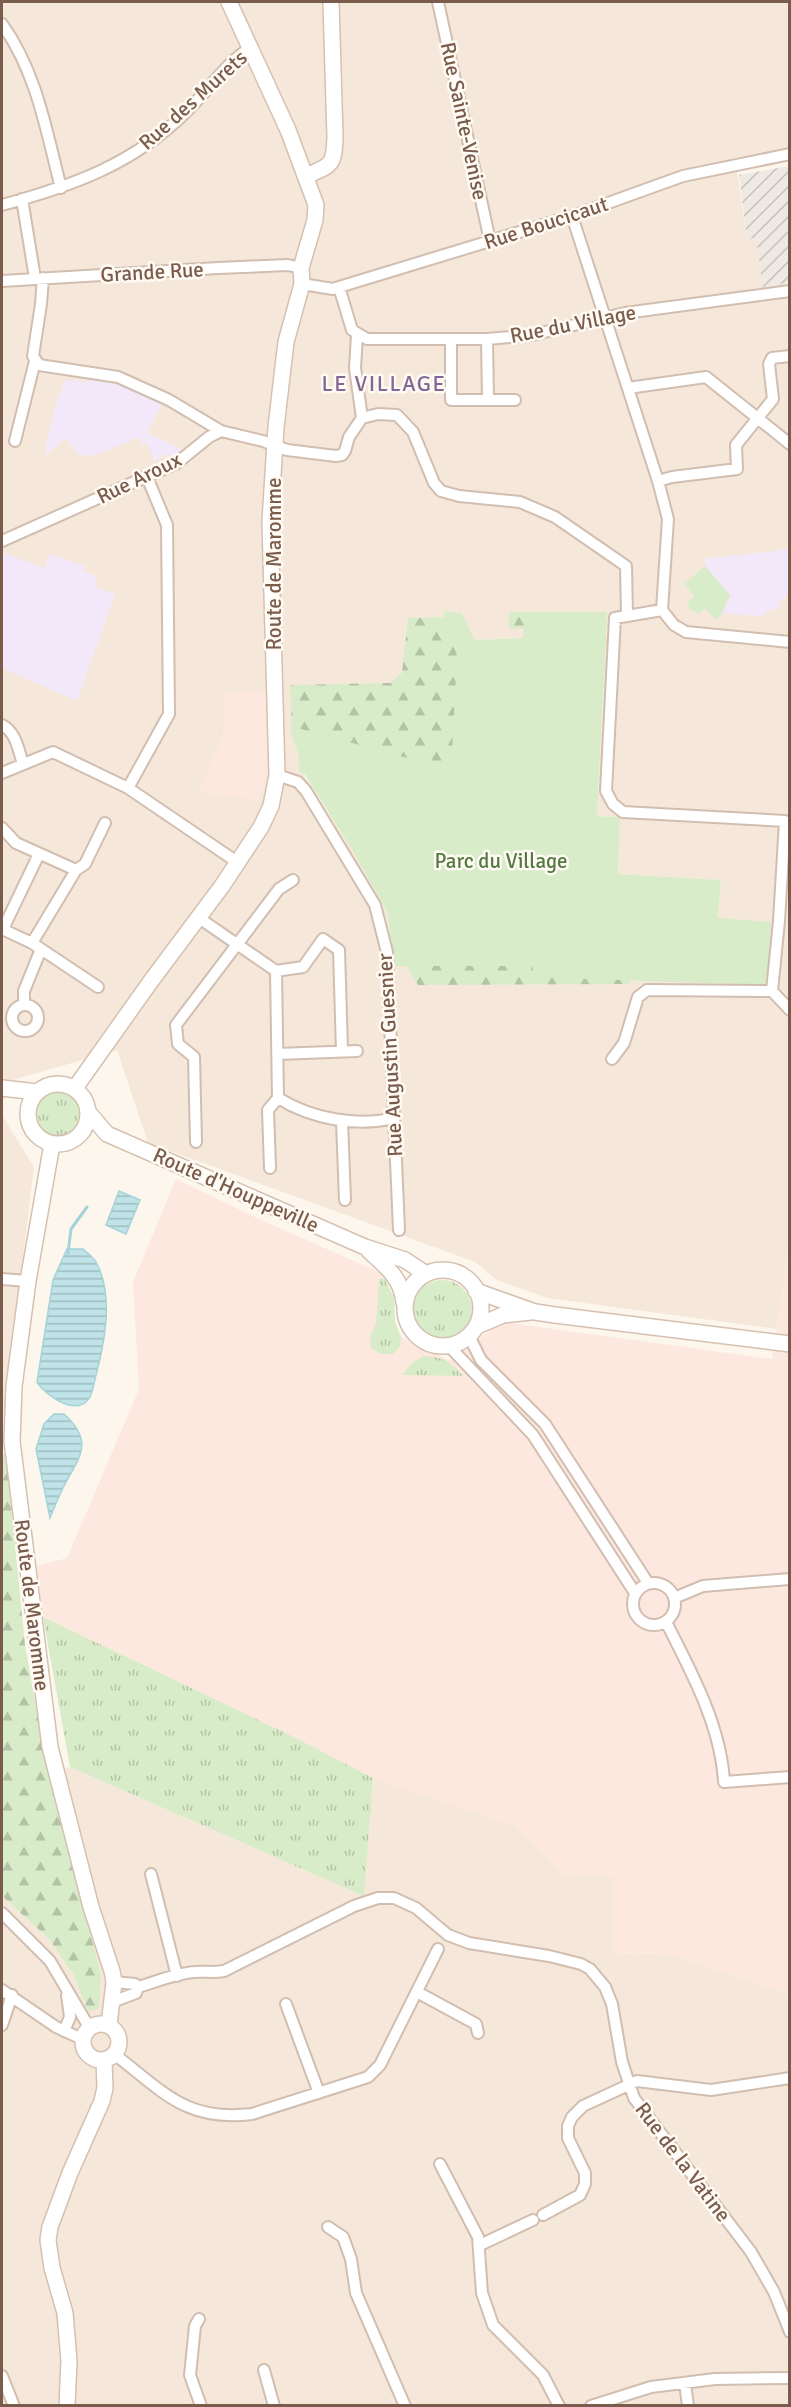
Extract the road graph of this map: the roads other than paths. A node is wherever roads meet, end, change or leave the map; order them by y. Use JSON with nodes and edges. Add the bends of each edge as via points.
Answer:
{"nodes":[{"id":1,"x":229,"y":2,"type":"edge"},
{"id":2,"x":331,"y":2,"type":"edge"},
{"id":3,"x":438,"y":2,"type":"edge"},
{"id":4,"x":2,"y":24,"type":"edge"},
{"id":5,"x":252,"y":47,"type":"junction"},
{"id":6,"x":789,"y":154,"type":"edge"},
{"id":7,"x":306,"y":176,"type":"junction"},
{"id":8,"x":61,"y":188,"type":"junction"},
{"id":9,"x":22,"y":199,"type":"junction"},
{"id":10,"x":2,"y":205,"type":"edge"},
{"id":11,"x":572,"y":216,"type":"junction"},
{"id":12,"x":490,"y":241,"type":"junction"},
{"id":13,"x":301,"y":268,"type":"junction"},
{"id":14,"x":39,"y":278,"type":"junction"},
{"id":15,"x":2,"y":281,"type":"edge"},
{"id":16,"x":302,"y":284,"type":"junction"},
{"id":17,"x":339,"y":287,"type":"junction"},
{"id":18,"x":789,"y":291,"type":"edge"},
{"id":19,"x":605,"y":316,"type":"junction"},
{"id":20,"x":357,"y":335,"type":"junction"},
{"id":21,"x":487,"y":339,"type":"junction"},
{"id":22,"x":451,"y":340,"type":"junction"},
{"id":23,"x":789,"y":356,"type":"edge"},
{"id":24,"x":35,"y":361,"type":"junction"},
{"id":25,"x":628,"y":388,"type":"junction"},
{"id":26,"x":488,"y":400,"type":"junction"},
{"id":27,"x":515,"y":400,"type":"dead end"},
{"id":28,"x":362,"y":418,"type":"junction"},
{"id":29,"x":756,"y":418,"type":"junction"},
{"id":30,"x":221,"y":431,"type":"junction"},
{"id":31,"x":15,"y":441,"type":"dead end"},
{"id":32,"x":789,"y":444,"type":"edge"},
{"id":33,"x":275,"y":446,"type":"junction"},
{"id":34,"x":147,"y":477,"type":"junction"},
{"id":35,"x":658,"y":481,"type":"junction"},
{"id":36,"x":2,"y":541,"type":"edge"},
{"id":37,"x":662,"y":609,"type":"junction"},
{"id":38,"x":627,"y":616,"type":"junction"},
{"id":39,"x":789,"y":642,"type":"edge"},
{"id":40,"x":2,"y":725,"type":"edge"},
{"id":41,"x":23,"y":764,"type":"junction"},
{"id":42,"x":2,"y":772,"type":"edge"},
{"id":43,"x":277,"y":775,"type":"junction"},
{"id":44,"x":128,"y":788,"type":"junction"},
{"id":45,"x":787,"y":820,"type":"edge"},
{"id":46,"x":105,"y":823,"type":"dead end"},
{"id":47,"x":2,"y":828,"type":"edge"},
{"id":48,"x":39,"y":854,"type":"junction"},
{"id":49,"x":237,"y":862,"type":"junction"},
{"id":50,"x":76,"y":870,"type":"junction"},
{"id":51,"x":293,"y":880,"type":"dead end"},
{"id":52,"x":199,"y":918,"type":"junction"},
{"id":53,"x":784,"y":921,"type":"edge"},
{"id":54,"x":2,"y":929,"type":"edge"},
{"id":55,"x":237,"y":944,"type":"junction"},
{"id":56,"x":37,"y":946,"type":"junction"},
{"id":57,"x":276,"y":971,"type":"junction"},
{"id":58,"x":98,"y":987,"type":"dead end"},
{"id":59,"x":772,"y":991,"type":"junction"},
{"id":60,"x":24,"y":1005,"type":"dead end"},
{"id":61,"x":789,"y":1010,"type":"edge"},
{"id":62,"x":342,"y":1051,"type":"junction"},
{"id":63,"x":357,"y":1051,"type":"dead end"},
{"id":64,"x":278,"y":1054,"type":"junction"},
{"id":65,"x":612,"y":1059,"type":"dead end"},
{"id":66,"x":2,"y":1088,"type":"edge"},
{"id":67,"x":75,"y":1088,"type":"junction"},
{"id":68,"x":37,"y":1092,"type":"junction"},
{"id":69,"x":2,"y":1096,"type":"edge"},
{"id":70,"x":278,"y":1098,"type":"junction"},
{"id":71,"x":28,"y":1109,"type":"junction"},
{"id":72,"x":89,"y":1113,"type":"junction"},
{"id":73,"x":394,"y":1118,"type":"junction"},
{"id":74,"x":342,"y":1121,"type":"junction"},
{"id":75,"x":107,"y":1134,"type":"junction"},
{"id":76,"x":80,"y":1136,"type":"junction"},
{"id":77,"x":196,"y":1142,"type":"dead end"},
{"id":78,"x":52,"y":1144,"type":"junction"},
{"id":79,"x":270,"y":1168,"type":"dead end"},
{"id":80,"x":345,"y":1200,"type":"dead end"},
{"id":81,"x":399,"y":1230,"type":"dead end"},
{"id":82,"x":365,"y":1247,"type":"junction"},
{"id":83,"x":426,"y":1274,"type":"junction"},
{"id":84,"x":2,"y":1279,"type":"edge"},
{"id":85,"x":28,"y":1281,"type":"junction"},
{"id":86,"x":476,"y":1291,"type":"junction"},
{"id":87,"x":404,"y":1304,"type":"junction"},
{"id":88,"x":536,"y":1312,"type":"junction"},
{"id":89,"x":473,"y":1331,"type":"junction"},
{"id":90,"x":789,"y":1344,"type":"edge"},
{"id":91,"x":449,"y":1346,"type":"junction"},
{"id":92,"x":789,"y":1579,"type":"edge"},
{"id":93,"x":648,"y":1583,"type":"junction"},
{"id":94,"x":635,"y":1593,"type":"junction"},
{"id":95,"x":674,"y":1598,"type":"junction"},
{"id":96,"x":666,"y":1622,"type":"junction"},
{"id":97,"x":789,"y":1777,"type":"edge"},
{"id":98,"x":151,"y":1874,"type":"dead end"},
{"id":99,"x":2,"y":1913,"type":"edge"},
{"id":100,"x":438,"y":1948,"type":"dead end"},
{"id":101,"x":177,"y":1976,"type":"junction"},
{"id":102,"x":114,"y":1982,"type":"junction"},
{"id":103,"x":138,"y":1987,"type":"junction"},
{"id":104,"x":66,"y":1989,"type":"junction"},
{"id":105,"x":2,"y":1990,"type":"edge"},
{"id":106,"x":417,"y":1992,"type":"junction"},
{"id":107,"x":12,"y":1995,"type":"junction"},
{"id":108,"x":112,"y":2002,"type":"junction"},
{"id":109,"x":286,"y":2004,"type":"dead end"},
{"id":110,"x":2,"y":2025,"type":"edge"},
{"id":111,"x":109,"y":2025,"type":"junction"},
{"id":112,"x":64,"y":2031,"type":"junction"},
{"id":113,"x":86,"y":2033,"type":"junction"},
{"id":114,"x":478,"y":2033,"type":"dead end"},
{"id":115,"x":109,"y":2057,"type":"junction"},
{"id":116,"x":789,"y":2078,"type":"edge"},
{"id":117,"x":628,"y":2084,"type":"junction"},
{"id":118,"x":319,"y":2093,"type":"junction"},
{"id":119,"x":440,"y":2164,"type":"dead end"},
{"id":120,"x":328,"y":2227,"type":"dead end"},
{"id":121,"x":480,"y":2245,"type":"junction"},
{"id":122,"x":199,"y":2319,"type":"dead end"},
{"id":123,"x":789,"y":2332,"type":"edge"},
{"id":124,"x":264,"y":2370,"type":"dead end"},
{"id":125,"x":2,"y":2376,"type":"edge"},
{"id":126,"x":789,"y":2378,"type":"edge"},
{"id":127,"x":685,"y":2383,"type":"junction"},
{"id":128,"x":14,"y":2406,"type":"edge"},
{"id":129,"x":67,"y":2406,"type":"edge"},
{"id":130,"x":201,"y":2406,"type":"edge"},
{"id":131,"x":274,"y":2406,"type":"edge"},
{"id":132,"x":405,"y":2406,"type":"edge"},
{"id":133,"x":559,"y":2406,"type":"edge"},
{"id":134,"x":591,"y":2406,"type":"edge"},
{"id":135,"x":688,"y":2406,"type":"edge"}],
"edges":[{"from":1,"to":5,"type":"street","name":"Route de Maromme"},
{"from":2,"to":7,"type":"street","via":[[334,160]]},
{"from":3,"to":12,"type":"street","name":"Rue Sainte-Venise"},
{"from":4,"to":8,"type":"street","via":[[30,73]]},
{"from":5,"to":7,"type":"street","name":"Route de Maromme"},
{"from":5,"to":8,"type":"street","name":"Rue des Murets","via":[[232,60],[187,111],[149,144],[122,162]]},
{"from":6,"to":11,"type":"street","name":"Rue Boucicaut","via":[[683,176]]},
{"from":7,"to":13,"type":"street","name":"Route de Maromme","via":[[317,213]]},
{"from":8,"to":9,"type":"street","name":"Rue des Murets"},
{"from":9,"to":10,"type":"street","name":"Rue des Murets"},
{"from":9,"to":14,"type":"street"},
{"from":11,"to":12,"type":"street","name":"Rue Boucicaut"},
{"from":11,"to":19,"type":"street"},
{"from":12,"to":17,"type":"street","name":"Rue Boucicaut"},
{"from":13,"to":14,"type":"street","name":"Grande Rue","via":[[288,265]]},
{"from":13,"to":16,"type":"street","name":"Route de Maromme"},
{"from":14,"to":15,"type":"street","name":"Grande Rue"},
{"from":14,"to":24,"type":"street","via":[[41,304]]},
{"from":16,"to":17,"type":"street","name":"Rue Boucicaut"},
{"from":16,"to":33,"type":"street","name":"Route de Maromme","via":[[282,361]]},
{"from":17,"to":20,"type":"street"},
{"from":18,"to":19,"type":"street","name":"Rue du Village"},
{"from":19,"to":21,"type":"street","name":"Rue du Village","via":[[553,331]]},
{"from":19,"to":25,"type":"street"},
{"from":20,"to":22,"type":"street","name":"Rue du Village","via":[[367,339]]},
{"from":20,"to":28,"type":"street"},
{"from":21,"to":22,"type":"street","name":"Rue du Village"},
{"from":21,"to":26,"type":"street"},
{"from":22,"to":26,"type":"street","via":[[451,400]]},
{"from":23,"to":29,"type":"street","via":[[772,358],[773,399]]},
{"from":24,"to":30,"type":"street","via":[[47,367],[133,382]]},
{"from":24,"to":31,"type":"street"},
{"from":25,"to":29,"type":"street","via":[[706,377]]},
{"from":25,"to":35,"type":"street"},
{"from":26,"to":27,"type":"street"},
{"from":28,"to":33,"type":"street","via":[[342,455]]},
{"from":28,"to":38,"type":"street","via":[[378,414],[397,416],[413,432],[441,491],[520,502],[555,517],[626,566]]},
{"from":29,"to":32,"type":"street"},
{"from":29,"to":35,"type":"street","via":[[736,445],[737,469]]},
{"from":30,"to":33,"type":"street"},
{"from":30,"to":34,"type":"street","name":"Rue Aroux","via":[[177,463]]},
{"from":33,"to":43,"type":"street","name":"Route de Maromme","via":[[270,531]]},
{"from":34,"to":36,"type":"street","name":"Rue Aroux"},
{"from":34,"to":44,"type":"street","via":[[167,525],[169,714]]},
{"from":35,"to":37,"type":"street","via":[[668,519]]},
{"from":37,"to":38,"type":"street"},
{"from":37,"to":39,"type":"street","via":[[674,625],[686,632]]},
{"from":38,"to":45,"type":"street","via":[[615,618],[606,791],[614,804],[623,812]]},
{"from":40,"to":41,"type":"street","via":[[14,736]]},
{"from":41,"to":42,"type":"street"},
{"from":41,"to":44,"type":"street","via":[[52,752]]},
{"from":43,"to":49,"type":"street","name":"Route de Maromme","via":[[266,819]]},
{"from":43,"to":73,"type":"street","name":"Rue Augustin Guesnier","via":[[298,782],[306,791],[375,905],[387,952]]},
{"from":44,"to":49,"type":"street"},
{"from":45,"to":53,"type":"street"},
{"from":46,"to":50,"type":"street","via":[[85,864]]},
{"from":47,"to":48,"type":"street","via":[[16,843]]},
{"from":48,"to":50,"type":"street"},
{"from":48,"to":54,"type":"street"},
{"from":49,"to":52,"type":"street","name":"Route de Maromme"},
{"from":50,"to":56,"type":"street"},
{"from":51,"to":55,"type":"street","via":[[279,889]]},
{"from":52,"to":55,"type":"street"},
{"from":52,"to":67,"type":"street","name":"Route de Maromme"},
{"from":53,"to":59,"type":"street"},
{"from":54,"to":56,"type":"street"},
{"from":55,"to":57,"type":"street"},
{"from":55,"to":77,"type":"street","via":[[176,1025],[178,1044],[194,1057]]},
{"from":56,"to":58,"type":"street"},
{"from":56,"to":60,"type":"street","via":[[24,991]]},
{"from":57,"to":62,"type":"street","via":[[303,967],[323,939],[339,950]]},
{"from":57,"to":64,"type":"street"},
{"from":59,"to":61,"type":"street"},
{"from":59,"to":65,"type":"street","via":[[647,990],[638,997],[624,1043]]},
{"from":62,"to":63,"type":"street"},
{"from":62,"to":64,"type":"street"},
{"from":64,"to":70,"type":"street"},
{"from":66,"to":68,"type":"street"},
{"from":67,"to":68,"type":"street","via":[[51,1084]]},
{"from":67,"to":72,"type":"street","via":[[85,1099]]},
{"from":68,"to":71,"type":"street"},
{"from":69,"to":71,"type":"street"},
{"from":70,"to":74,"type":"street"},
{"from":70,"to":79,"type":"street","via":[[268,1110]]},
{"from":71,"to":78,"type":"street","via":[[37,1136]]},
{"from":72,"to":75,"type":"street","name":"Route d'Houppeville"},
{"from":72,"to":76,"type":"street"},
{"from":73,"to":74,"type":"street"},
{"from":73,"to":81,"type":"street","name":"Rue Augustin Guesnier"},
{"from":74,"to":80,"type":"street"},
{"from":75,"to":76,"type":"street","name":"Route d'Houppeville"},
{"from":75,"to":82,"type":"street","name":"Route d'Houppeville"},
{"from":76,"to":78,"type":"street","via":[[67,1143]]},
{"from":78,"to":85,"type":"street","name":"Route de Maromme"},
{"from":82,"to":83,"type":"street","name":"Route d'Houppeville","via":[[405,1260]]},
{"from":82,"to":87,"type":"street","name":"Route d'Houppeville","via":[[395,1276],[404,1294]]},
{"from":83,"to":86,"type":"street","via":[[450,1271],[462,1275]]},
{"from":83,"to":87,"type":"street","via":[[410,1290]]},
{"from":84,"to":85,"type":"street"},
{"from":85,"to":102,"type":"street","name":"Route de Maromme","via":[[12,1397],[15,1472],[51,1747]]},
{"from":86,"to":88,"type":"street"},
{"from":86,"to":89,"type":"street","via":[[481,1306]]},
{"from":87,"to":91,"type":"street","via":[[406,1320],[418,1337],[427,1343]]},
{"from":88,"to":89,"type":"street","via":[[503,1314]]},
{"from":88,"to":90,"type":"street"},
{"from":89,"to":91,"type":"street"},
{"from":89,"to":93,"type":"street","via":[[481,1360],[545,1424]]},
{"from":91,"to":94,"type":"street","via":[[543,1448]]},
{"from":92,"to":95,"type":"street","via":[[703,1586]]},
{"from":93,"to":94,"type":"street"},
{"from":93,"to":95,"type":"street","via":[[666,1587]]},
{"from":94,"to":96,"type":"street","via":[[632,1609],[639,1620],[654,1626]]},
{"from":95,"to":96,"type":"street","via":[[675,1609]]},
{"from":96,"to":97,"type":"street","via":[[704,1703],[724,1782]]},
{"from":98,"to":101,"type":"street"},
{"from":99,"to":104,"type":"street","via":[[50,1961]]},
{"from":100,"to":106,"type":"street"},
{"from":101,"to":103,"type":"street","name":"Rue de la Vatine"},
{"from":101,"to":117,"type":"street","name":"Rue de la Vatine","via":[[224,1971],[354,1906],[378,1898],[394,1898],[407,1902],[446,1937],[549,1956],[590,1969],[605,1987],[612,2004]]},
{"from":102,"to":103,"type":"street","name":"Rue de la Vatine"},
{"from":102,"to":108,"type":"street","name":"Route de Maromme"},
{"from":103,"to":108,"type":"street","name":"Rue de la Vatine","via":[[136,1993]]},
{"from":104,"to":112,"type":"street","via":[[70,2017]]},
{"from":104,"to":113,"type":"street"},
{"from":105,"to":107,"type":"street"},
{"from":106,"to":114,"type":"street","via":[[476,2024]]},
{"from":106,"to":118,"type":"street","via":[[374,2073]]},
{"from":107,"to":110,"type":"street"},
{"from":107,"to":112,"type":"street"},
{"from":108,"to":111,"type":"street","name":"Route de Maromme"},
{"from":109,"to":118,"type":"street"},
{"from":111,"to":113,"type":"street","via":[[101,2023]]},
{"from":111,"to":115,"type":"street","via":[[117,2032],[119,2045]]},
{"from":112,"to":113,"type":"street"},
{"from":113,"to":115,"type":"street","via":[[83,2048],[88,2055],[96,2059]]},
{"from":115,"to":118,"type":"street","via":[[171,2099],[190,2109],[213,2114],[252,2114]]},
{"from":115,"to":129,"type":"street","via":[[102,2101],[70,2173],[48,2240],[65,2313]]},
{"from":116,"to":117,"type":"street","via":[[711,2090],[652,2081]]},
{"from":117,"to":121,"type":"street","via":[[583,2106],[568,2126],[568,2138],[585,2173],[580,2195]]},
{"from":117,"to":123,"type":"street","name":"Rue de la Vatine","via":[[646,2115],[752,2252],[774,2292]]},
{"from":119,"to":121,"type":"street"},
{"from":120,"to":132,"type":"street","via":[[343,2237],[356,2293]]},
{"from":121,"to":133,"type":"street","via":[[482,2293],[493,2325],[543,2375]]},
{"from":122,"to":130,"type":"street","via":[[190,2375]]},
{"from":124,"to":131,"type":"street"},
{"from":125,"to":128,"type":"street"},
{"from":126,"to":127,"type":"street"},
{"from":127,"to":134,"type":"street","via":[[651,2387]]},
{"from":127,"to":135,"type":"street"}]}
